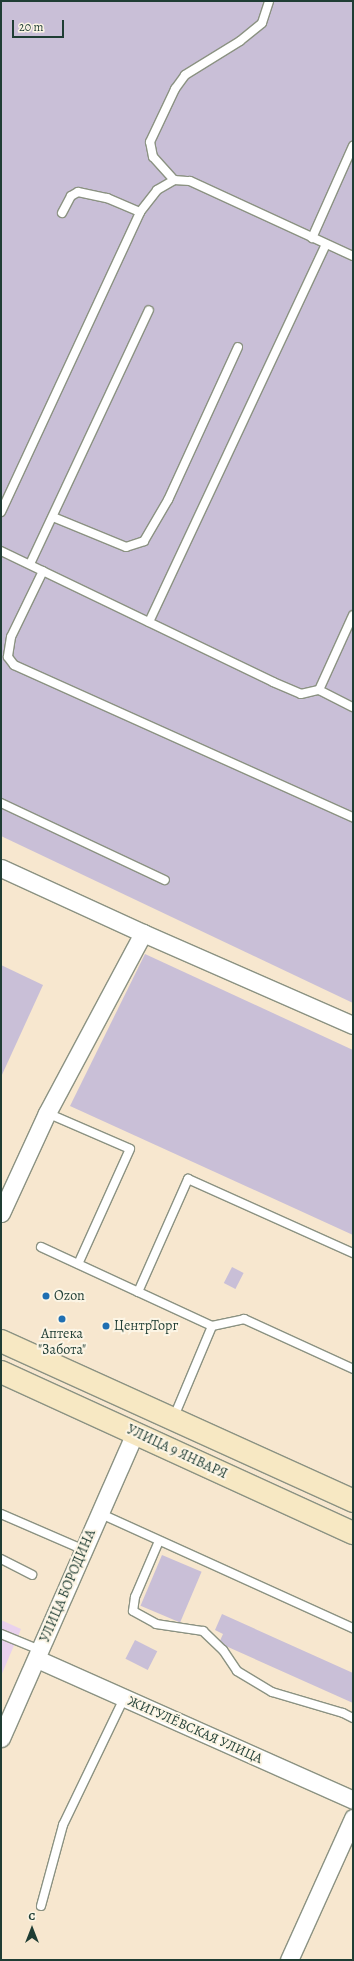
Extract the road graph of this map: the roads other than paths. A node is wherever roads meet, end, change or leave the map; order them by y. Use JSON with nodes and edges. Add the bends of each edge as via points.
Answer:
{"nodes":[{"id":1,"x":269,"y":1,"type":"edge"},
{"id":2,"x":353,"y":146,"type":"edge"},
{"id":3,"x":174,"y":180,"type":"junction"},
{"id":4,"x":140,"y":212,"type":"junction"},
{"id":5,"x":62,"y":213,"type":"dead end"},
{"id":6,"x":312,"y":238,"type":"junction"},
{"id":7,"x":326,"y":244,"type":"junction"},
{"id":8,"x":353,"y":256,"type":"edge"},
{"id":9,"x":149,"y":310,"type":"dead end"},
{"id":10,"x":238,"y":347,"type":"dead end"},
{"id":11,"x":1,"y":512,"type":"edge"},
{"id":12,"x":53,"y":517,"type":"junction"},
{"id":13,"x":1,"y":551,"type":"edge"},
{"id":14,"x":30,"y":564,"type":"junction"},
{"id":15,"x":43,"y":571,"type":"junction"},
{"id":16,"x":353,"y":615,"type":"edge"},
{"id":17,"x":149,"y":622,"type":"junction"},
{"id":18,"x":319,"y":690,"type":"junction"},
{"id":19,"x":353,"y":707,"type":"edge"},
{"id":20,"x":1,"y":803,"type":"edge"},
{"id":21,"x":353,"y":817,"type":"edge"},
{"id":22,"x":1,"y":868,"type":"edge"},
{"id":23,"x":165,"y":880,"type":"dead end"},
{"id":24,"x":143,"y":934,"type":"junction"},
{"id":25,"x":353,"y":1025,"type":"edge"},
{"id":26,"x":47,"y":1113,"type":"junction"},
{"id":27,"x":1,"y":1213,"type":"edge"},
{"id":28,"x":41,"y":1247,"type":"dead end"},
{"id":29,"x":353,"y":1253,"type":"edge"},
{"id":30,"x":78,"y":1264,"type":"junction"},
{"id":31,"x":138,"y":1292,"type":"junction"},
{"id":32,"x":212,"y":1326,"type":"junction"},
{"id":33,"x":1,"y":1341,"type":"edge"},
{"id":34,"x":353,"y":1368,"type":"edge"},
{"id":35,"x":1,"y":1372,"type":"edge"},
{"id":36,"x":173,"y":1420,"type":"junction"},
{"id":37,"x":135,"y":1433,"type":"junction"},
{"id":38,"x":353,"y":1501,"type":"edge"},
{"id":39,"x":1,"y":1514,"type":"edge"},
{"id":40,"x":100,"y":1514,"type":"junction"},
{"id":41,"x":353,"y":1533,"type":"edge"},
{"id":42,"x":159,"y":1541,"type":"junction"},
{"id":43,"x":84,"y":1550,"type":"junction"},
{"id":44,"x":1,"y":1559,"type":"edge"},
{"id":45,"x":32,"y":1575,"type":"dead end"},
{"id":46,"x":353,"y":1628,"type":"edge"},
{"id":47,"x":1,"y":1635,"type":"edge"},
{"id":48,"x":38,"y":1655,"type":"junction"},
{"id":49,"x":124,"y":1698,"type":"junction"},
{"id":50,"x":353,"y":1718,"type":"edge"},
{"id":51,"x":1,"y":1738,"type":"edge"},
{"id":52,"x":353,"y":1800,"type":"edge"},
{"id":53,"x":353,"y":1818,"type":"edge"},
{"id":54,"x":41,"y":1906,"type":"dead end"},
{"id":55,"x":289,"y":1960,"type":"edge"}],
"edges":[{"from":1,"to":3,"type":"lane","via":[[262,23],[240,41],[185,75],[175,89],[150,142],[153,157]]},
{"from":2,"to":6,"type":"lane"},
{"from":3,"to":4,"type":"lane","via":[[157,190]]},
{"from":3,"to":6,"type":"lane","via":[[190,181]]},
{"from":4,"to":5,"type":"lane","via":[[107,198],[78,192],[71,196]]},
{"from":4,"to":11,"type":"lane"},
{"from":6,"to":7,"type":"lane"},
{"from":7,"to":8,"type":"lane"},
{"from":7,"to":17,"type":"lane"},
{"from":9,"to":12,"type":"lane"},
{"from":10,"to":12,"type":"lane","via":[[168,500],[144,541],[126,547]]},
{"from":12,"to":14,"type":"lane"},
{"from":13,"to":14,"type":"lane"},
{"from":14,"to":15,"type":"lane"},
{"from":15,"to":17,"type":"lane"},
{"from":15,"to":21,"type":"lane","via":[[11,637],[8,657],[14,665]]},
{"from":16,"to":18,"type":"lane"},
{"from":17,"to":18,"type":"lane","via":[[301,694]]},
{"from":18,"to":19,"type":"lane"},
{"from":20,"to":23,"type":"lane"},
{"from":22,"to":24,"type":"street"},
{"from":24,"to":25,"type":"street"},
{"from":24,"to":26,"type":"street"},
{"from":26,"to":27,"type":"street"},
{"from":26,"to":30,"type":"lane","via":[[130,1149]]},
{"from":28,"to":30,"type":"lane"},
{"from":29,"to":31,"type":"lane","via":[[188,1179]]},
{"from":30,"to":31,"type":"lane"},
{"from":31,"to":32,"type":"lane"},
{"from":32,"to":34,"type":"lane","via":[[244,1319]]},
{"from":32,"to":36,"type":"lane"},
{"from":33,"to":36,"type":"main road","name":"УЛИЦА 9 ЯНВАРЯ"},
{"from":35,"to":37,"type":"main road","name":"УЛИЦА 9 ЯНВАРЯ"},
{"from":36,"to":38,"type":"main road","name":"УЛИЦА 9 ЯНВАРЯ"},
{"from":37,"to":40,"type":"street","name":"УЛИЦА БОРОДИНА"},
{"from":37,"to":41,"type":"main road","name":"УЛИЦА 9 ЯНВАРЯ"},
{"from":39,"to":43,"type":"lane"},
{"from":40,"to":42,"type":"lane"},
{"from":40,"to":43,"type":"street","name":"УЛИЦА БОРОДИНА"},
{"from":42,"to":46,"type":"lane"},
{"from":42,"to":50,"type":"lane","via":[[135,1597],[132,1612],[156,1624],[203,1630],[223,1650],[237,1671],[272,1692]]},
{"from":43,"to":48,"type":"street","name":"УЛИЦА БОРОДИНА"},
{"from":44,"to":45,"type":"lane"},
{"from":47,"to":48,"type":"lane"},
{"from":48,"to":49,"type":"street","name":"ЖИГУЛЁВСКАЯ УЛИЦА"},
{"from":48,"to":51,"type":"street","name":"УЛИЦА БОРОДИНА"},
{"from":49,"to":52,"type":"street","name":"ЖИГУЛЁВСКАЯ УЛИЦА"},
{"from":49,"to":54,"type":"lane","via":[[63,1825]]},
{"from":53,"to":55,"type":"street"}]}
